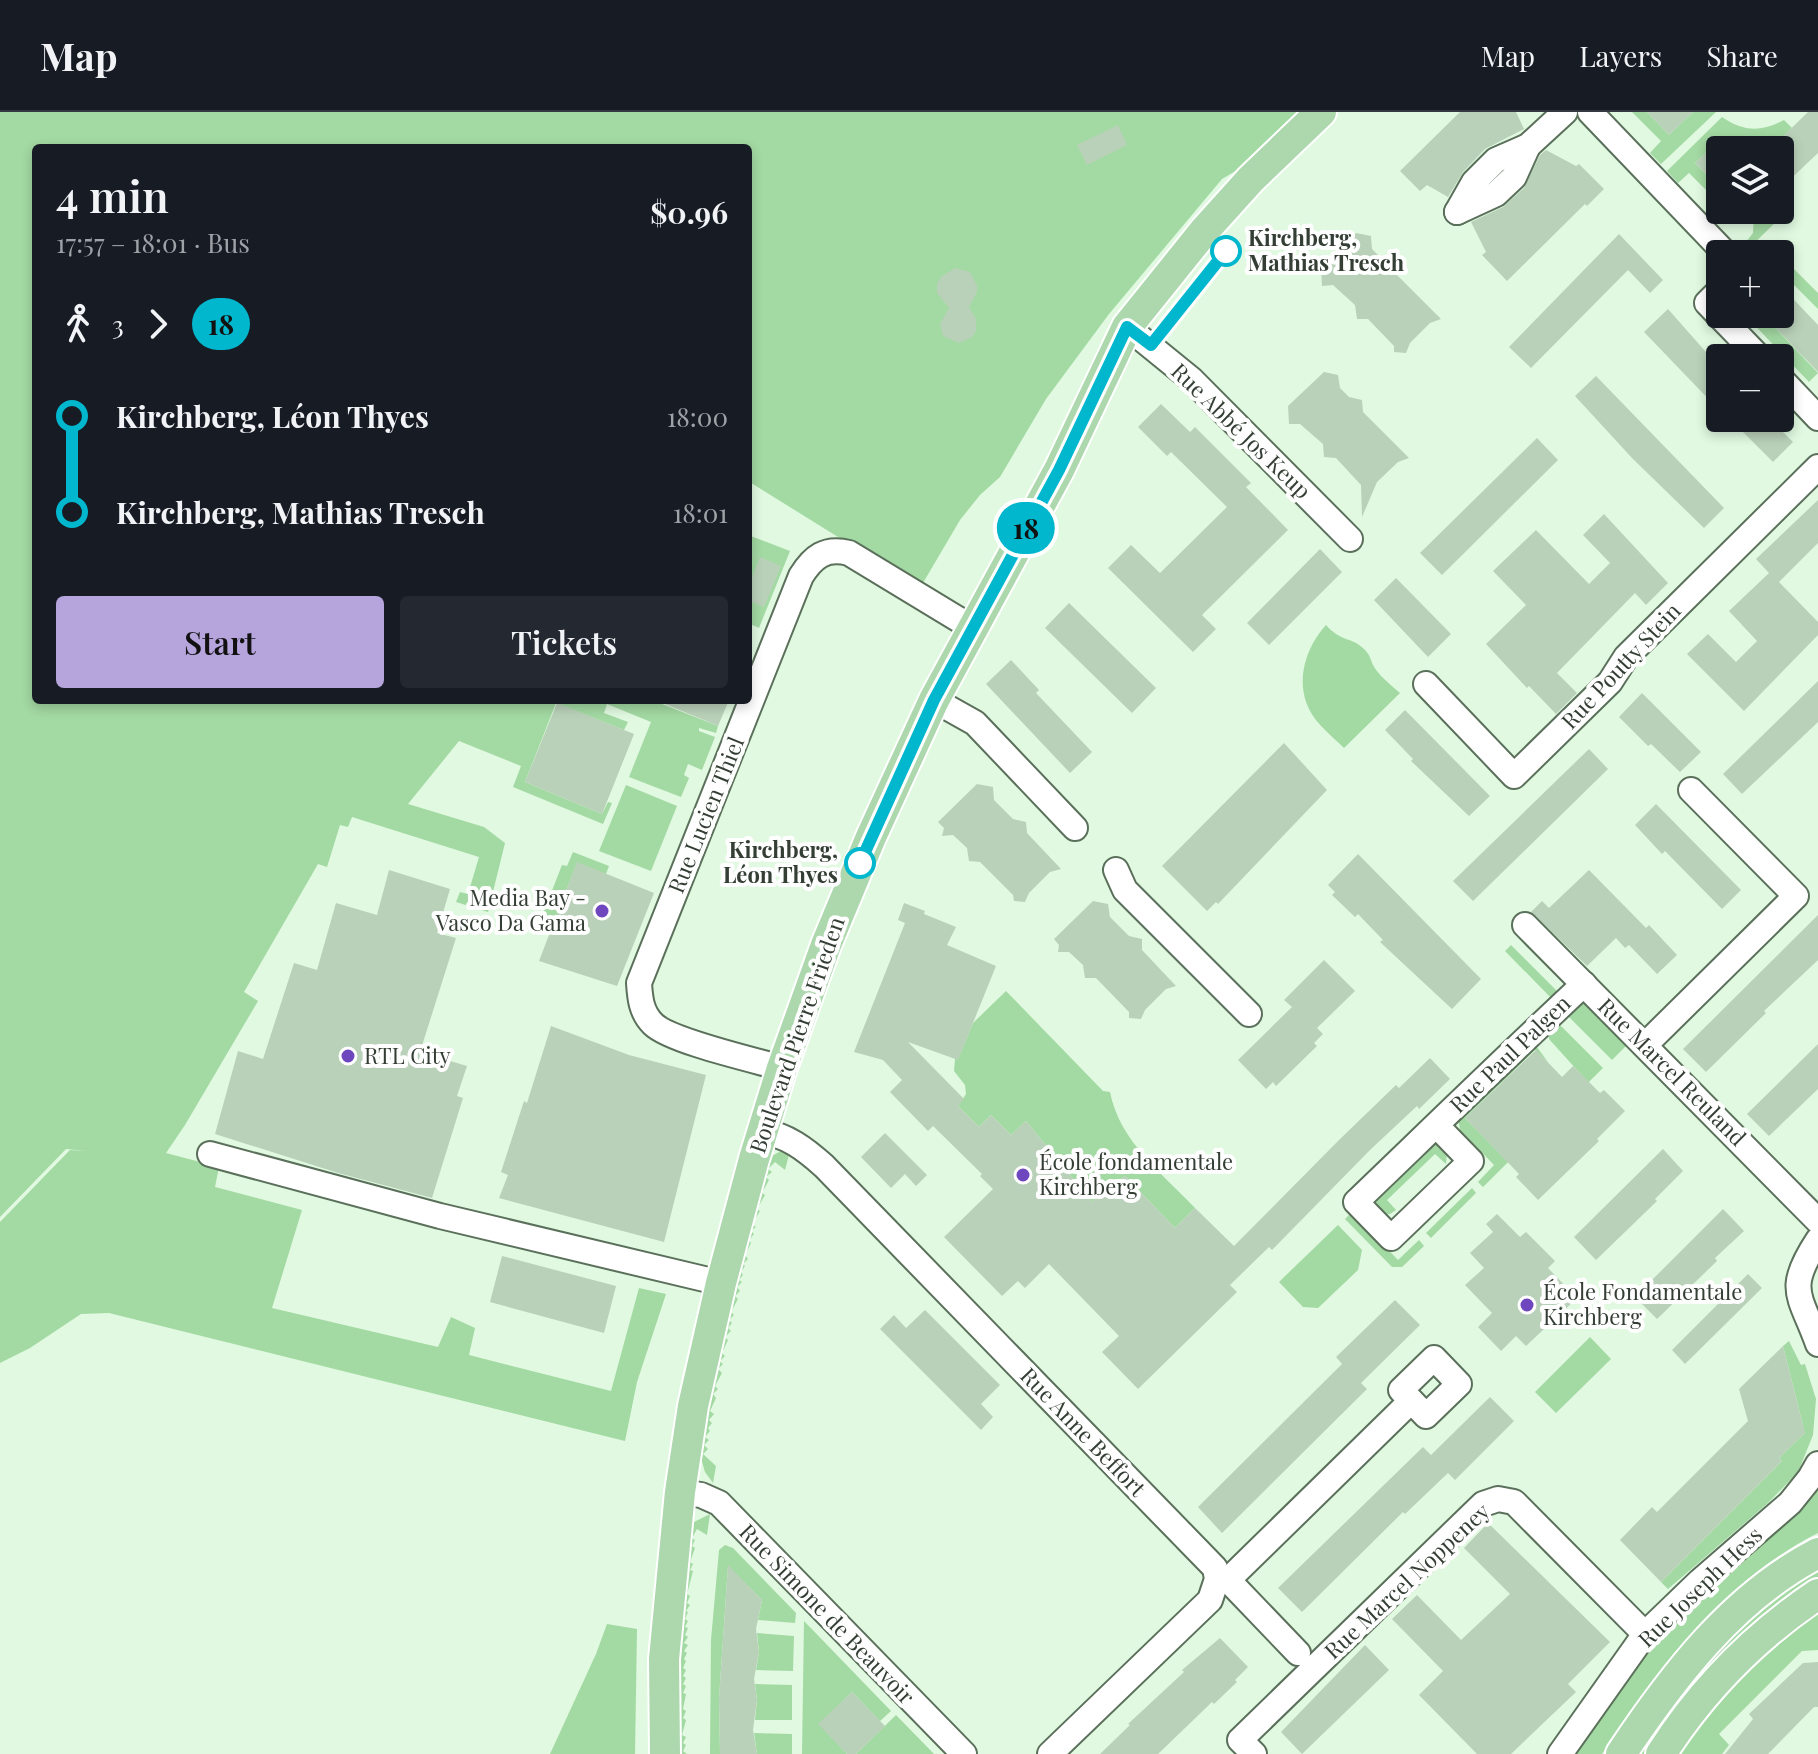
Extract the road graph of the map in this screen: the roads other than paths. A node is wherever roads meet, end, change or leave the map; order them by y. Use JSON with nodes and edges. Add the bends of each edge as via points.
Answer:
{"nodes":[{"id":1,"x":1321,"y":112,"type":"edge"},
{"id":2,"x":1565,"y":112,"type":"edge"},
{"id":3,"x":1590,"y":112,"type":"edge"},
{"id":4,"x":1528,"y":146,"type":"dead end"},
{"id":5,"x":1713,"y":240,"type":"edge"},
{"id":6,"x":1127,"y":327,"type":"junction"},
{"id":7,"x":1731,"y":328,"type":"edge"},
{"id":8,"x":1747,"y":344,"type":"edge"},
{"id":9,"x":1794,"y":393,"type":"edge"},
{"id":10,"x":1818,"y":418,"type":"edge"},
{"id":11,"x":1818,"y":467,"type":"edge"},
{"id":12,"x":1350,"y":539,"type":"dead end"},
{"id":13,"x":971,"y":627,"type":"junction"},
{"id":14,"x":1426,"y":684,"type":"dead end"},
{"id":15,"x":752,"y":699,"type":"edge"},
{"id":16,"x":934,"y":700,"type":"junction"},
{"id":17,"x":750,"y":704,"type":"edge"},
{"id":18,"x":1691,"y":790,"type":"dead end"},
{"id":19,"x":1075,"y":828,"type":"dead end"},
{"id":20,"x":1116,"y":870,"type":"dead end"},
{"id":21,"x":1525,"y":925,"type":"dead end"},
{"id":22,"x":1584,"y":984,"type":"junction"},
{"id":23,"x":1249,"y":1014,"type":"dead end"},
{"id":24,"x":1645,"y":1045,"type":"junction"},
{"id":25,"x":782,"y":1068,"type":"junction"},
{"id":26,"x":1436,"y":1125,"type":"junction"},
{"id":27,"x":762,"y":1132,"type":"junction"},
{"id":28,"x":210,"y":1154,"type":"dead end"},
{"id":29,"x":1818,"y":1221,"type":"edge"},
{"id":30,"x":1818,"y":1240,"type":"edge"},
{"id":31,"x":721,"y":1283,"type":"junction"},
{"id":32,"x":1818,"y":1344,"type":"edge"},
{"id":33,"x":1411,"y":1401,"type":"dead end"},
{"id":34,"x":1818,"y":1464,"type":"edge"},
{"id":35,"x":680,"y":1492,"type":"junction"},
{"id":36,"x":1818,"y":1553,"type":"edge"},
{"id":37,"x":1222,"y":1580,"type":"junction"},
{"id":38,"x":1818,"y":1594,"type":"edge"},
{"id":39,"x":1645,"y":1634,"type":"junction"},
{"id":40,"x":1298,"y":1653,"type":"dead end"},
{"id":41,"x":1247,"y":1747,"type":"edge"},
{"id":42,"x":665,"y":1754,"type":"edge"},
{"id":43,"x":964,"y":1754,"type":"edge"},
{"id":44,"x":1050,"y":1754,"type":"edge"},
{"id":45,"x":1560,"y":1754,"type":"edge"},
{"id":46,"x":1621,"y":1754,"type":"edge"},
{"id":47,"x":1661,"y":1754,"type":"edge"}],
"edges":[{"from":1,"to":6,"type":"main road","name":"Boulevard Pierre Frieden","via":[[1251,179]]},
{"from":2,"to":4,"type":"street"},
{"from":3,"to":5,"type":"street"},
{"from":6,"to":12,"type":"street","name":"Rue Abbé Jos Keup","via":[[1191,379]]},
{"from":6,"to":13,"type":"main road","name":"Boulevard Pierre Frieden","via":[[1059,470]]},
{"from":7,"to":8,"type":"street"},
{"from":9,"to":10,"type":"street"},
{"from":11,"to":14,"type":"street","name":"Rue Poutty Stein","via":[[1514,776]]},
{"from":13,"to":15,"type":"street","name":"Rue Lucien Thiel","via":[[849,553],[823,552],[801,576]]},
{"from":13,"to":16,"type":"main road","name":"Boulevard Pierre Frieden"},
{"from":16,"to":19,"type":"street","via":[[975,723]]},
{"from":16,"to":25,"type":"main road","name":"Boulevard Pierre Frieden","via":[[826,945]]},
{"from":17,"to":25,"type":"street","name":"Rue Lucien Thiel","via":[[639,983],[646,1016],[667,1034]]},
{"from":18,"to":24,"type":"street","via":[[1796,896]]},
{"from":20,"to":23,"type":"street","via":[[1125,890]]},
{"from":21,"to":22,"type":"street","name":"Rue Marcel Reuland"},
{"from":22,"to":24,"type":"street","name":"Rue Marcel Reuland"},
{"from":22,"to":26,"type":"street","name":"Rue Paul Palgen"},
{"from":24,"to":29,"type":"street","name":"Rue Marcel Reuland"},
{"from":25,"to":27,"type":"main road","name":"Boulevard Pierre Frieden"},
{"from":26,"to":26,"type":"street","name":"Rue Paul Palgen","via":[[1356,1202],[1391,1238],[1471,1161]]},
{"from":27,"to":31,"type":"main road","name":"Boulevard Pierre Frieden"},
{"from":27,"to":37,"type":"street","name":"Rue Anne Beffort","via":[[792,1141],[824,1166]]},
{"from":28,"to":31,"type":"street"},
{"from":30,"to":32,"type":"street","via":[[1796,1283]]},
{"from":31,"to":35,"type":"main road","name":"Boulevard Pierre Frieden"},
{"from":33,"to":37,"type":"street"},
{"from":34,"to":39,"type":"street","name":"Rue Joseph Hess","via":[[1790,1503]]},
{"from":35,"to":42,"type":"main road","name":"Boulevard Pierre Frieden","via":[[664,1659]]},
{"from":35,"to":43,"type":"street","name":"Rue Simone de Beauvoir","via":[[719,1503]]},
{"from":36,"to":46,"type":"main road","via":[[1758,1592],[1713,1634]]},
{"from":37,"to":40,"type":"street","name":"Rue Anne Beffort"},
{"from":37,"to":44,"type":"street","via":[[1210,1600]]},
{"from":38,"to":47,"type":"main road","via":[[1778,1621],[1737,1660]]},
{"from":39,"to":41,"type":"street","name":"Rue Marcel Noppeney","via":[[1514,1502],[1498,1499],[1483,1504]]},
{"from":39,"to":45,"type":"street","name":"Rue Joseph Hess"}]}
